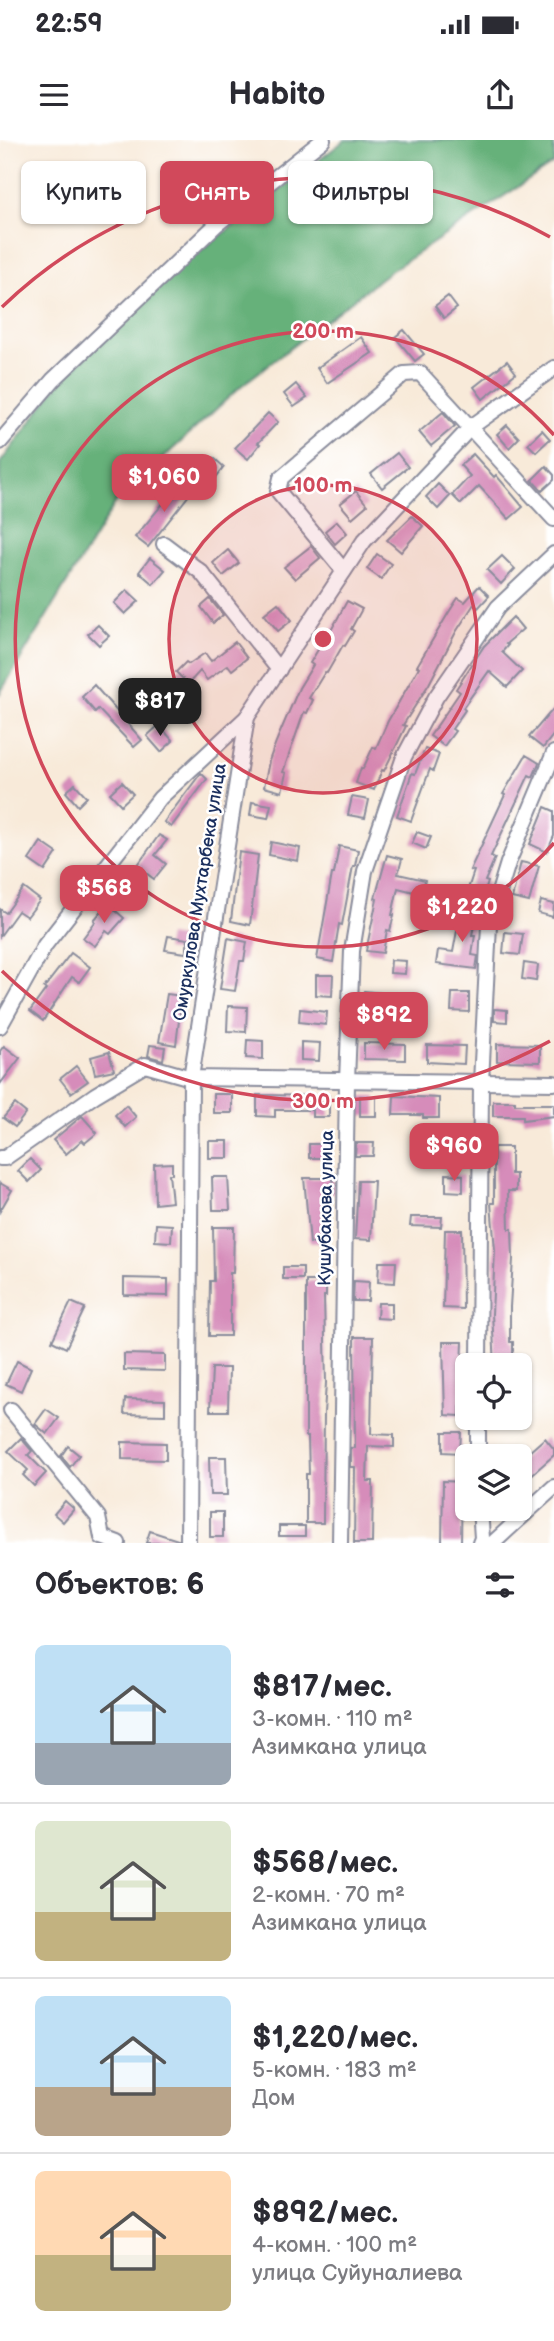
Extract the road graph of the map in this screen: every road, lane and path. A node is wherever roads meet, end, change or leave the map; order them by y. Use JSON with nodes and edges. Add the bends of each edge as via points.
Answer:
{"nodes":[{"id":1,"x":323,"y":140,"type":"edge"},
{"id":2,"x":554,"y":368,"type":"edge"},
{"id":3,"x":471,"y":427,"type":"junction"},
{"id":4,"x":0,"y":442,"type":"edge"},
{"id":5,"x":554,"y":519,"type":"edge"},
{"id":6,"x":164,"y":544,"type":"dead end"},
{"id":7,"x":554,"y":554,"type":"edge"},
{"id":8,"x":344,"y":571,"type":"junction"},
{"id":9,"x":279,"y":670,"type":"junction"},
{"id":10,"x":247,"y":717,"type":"junction"},
{"id":11,"x":554,"y":753,"type":"edge"},
{"id":12,"x":0,"y":1026,"type":"edge"},
{"id":13,"x":191,"y":1079,"type":"junction"},
{"id":14,"x":347,"y":1081,"type":"junction"},
{"id":15,"x":481,"y":1082,"type":"junction"},
{"id":16,"x":554,"y":1083,"type":"edge"},
{"id":17,"x":0,"y":1158,"type":"edge"},
{"id":18,"x":479,"y":1353,"type":"edge"},
{"id":19,"x":12,"y":1410,"type":"dead end"},
{"id":20,"x":554,"y":1487,"type":"edge"},
{"id":21,"x":481,"y":1521,"type":"edge"},
{"id":22,"x":97,"y":1540,"type":"edge"},
{"id":23,"x":118,"y":1543,"type":"edge"},
{"id":24,"x":188,"y":1543,"type":"edge"},
{"id":25,"x":340,"y":1543,"type":"edge"},
{"id":26,"x":480,"y":1543,"type":"edge"},
{"id":27,"x":493,"y":1543,"type":"edge"}],
"edges":[{"from":1,"to":4,"type":"street","via":[[217,224],[53,380]]},
{"from":2,"to":3,"type":"street","name":"Омуркулова Мухтарбека улица"},
{"from":3,"to":5,"type":"street"},
{"from":3,"to":8,"type":"street","name":"Омуркулова Мухтарбека улица","via":[[364,541]]},
{"from":3,"to":8,"type":"street","via":[[419,373],[404,374],[281,478],[278,491]]},
{"from":6,"to":9,"type":"street","via":[[201,572]]},
{"from":7,"to":14,"type":"street","name":"Кушубакова улица","via":[[498,607],[436,697],[404,757],[365,871],[352,951]]},
{"from":8,"to":9,"type":"street","name":"Омуркулова Мухтарбека улица"},
{"from":9,"to":10,"type":"street","name":"Омуркулова Мухтарбека улица"},
{"from":10,"to":12,"type":"street","via":[[160,798],[45,946]]},
{"from":10,"to":13,"type":"street","name":"Омуркулова Мухтарбека улица"},
{"from":11,"to":15,"type":"street","via":[[508,863],[489,925]]},
{"from":13,"to":14,"type":"street"},
{"from":13,"to":17,"type":"street","via":[[145,1065]]},
{"from":13,"to":24,"type":"street","name":"Омуркулова Мухтарбека улица"},
{"from":14,"to":15,"type":"street"},
{"from":14,"to":25,"type":"street","name":"Кушубакова улица"},
{"from":15,"to":16,"type":"street"},
{"from":15,"to":18,"type":"street"},
{"from":19,"to":22,"type":"street","via":[[98,1517]]},
{"from":20,"to":27,"type":"street"},
{"from":21,"to":26,"type":"street"},
{"from":22,"to":23,"type":"street"}]}
